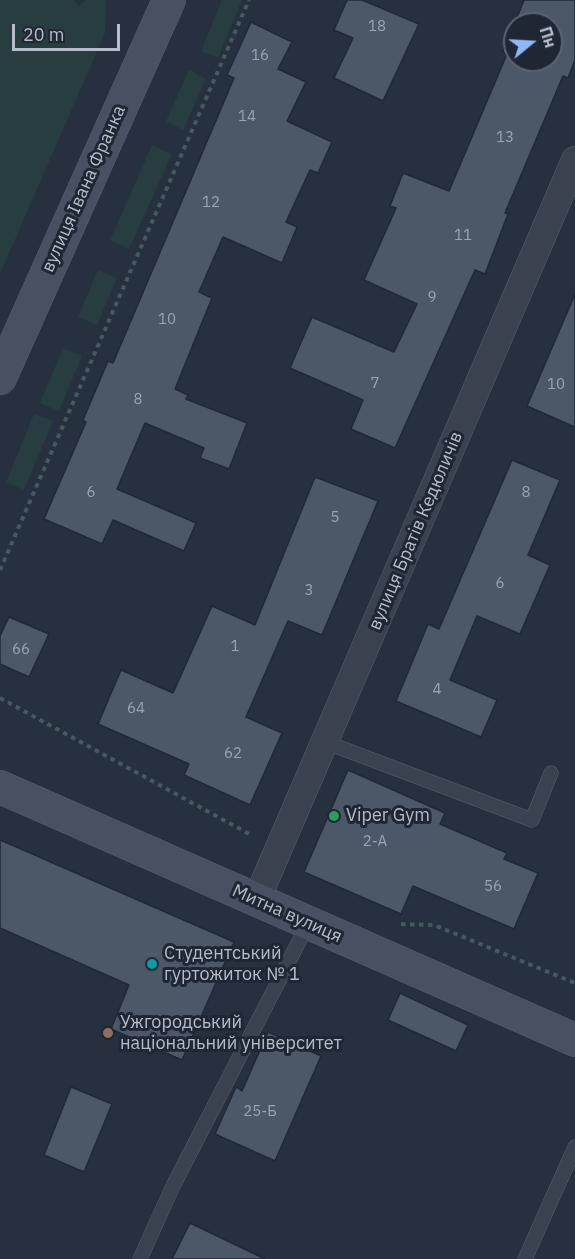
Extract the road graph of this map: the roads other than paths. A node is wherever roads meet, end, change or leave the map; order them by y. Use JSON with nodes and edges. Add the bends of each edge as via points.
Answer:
{"nodes":[{"id":1,"x":168,"y":0,"type":"edge"},
{"id":2,"x":575,"y":160,"type":"edge"},
{"id":3,"x":0,"y":378,"type":"edge"},
{"id":4,"x":326,"y":741,"type":"junction"},
{"id":5,"x":551,"y":773,"type":"dead end"},
{"id":6,"x":0,"y":787,"type":"edge"},
{"id":7,"x":256,"y":901,"type":"junction"},
{"id":8,"x":308,"y":924,"type":"junction"},
{"id":9,"x":575,"y":1040,"type":"edge"},
{"id":10,"x":575,"y":1147,"type":"edge"},
{"id":11,"x":140,"y":1259,"type":"edge"},
{"id":12,"x":525,"y":1259,"type":"edge"}],
"edges":[{"from":1,"to":3,"type":"street","name":"вулиця Івана Франка"},
{"from":2,"to":4,"type":"street","name":"вулиця Братів Кедюличів"},
{"from":4,"to":5,"type":"lane","via":[[532,820]]},
{"from":4,"to":7,"type":"street","name":"вулиця Братів Кедюличів"},
{"from":6,"to":7,"type":"street","name":"Митна вулиця"},
{"from":7,"to":8,"type":"street","name":"Митна вулиця"},
{"from":8,"to":9,"type":"street","name":"Митна вулиця"},
{"from":8,"to":11,"type":"lane","via":[[173,1186]]},
{"from":10,"to":12,"type":"lane"}]}
